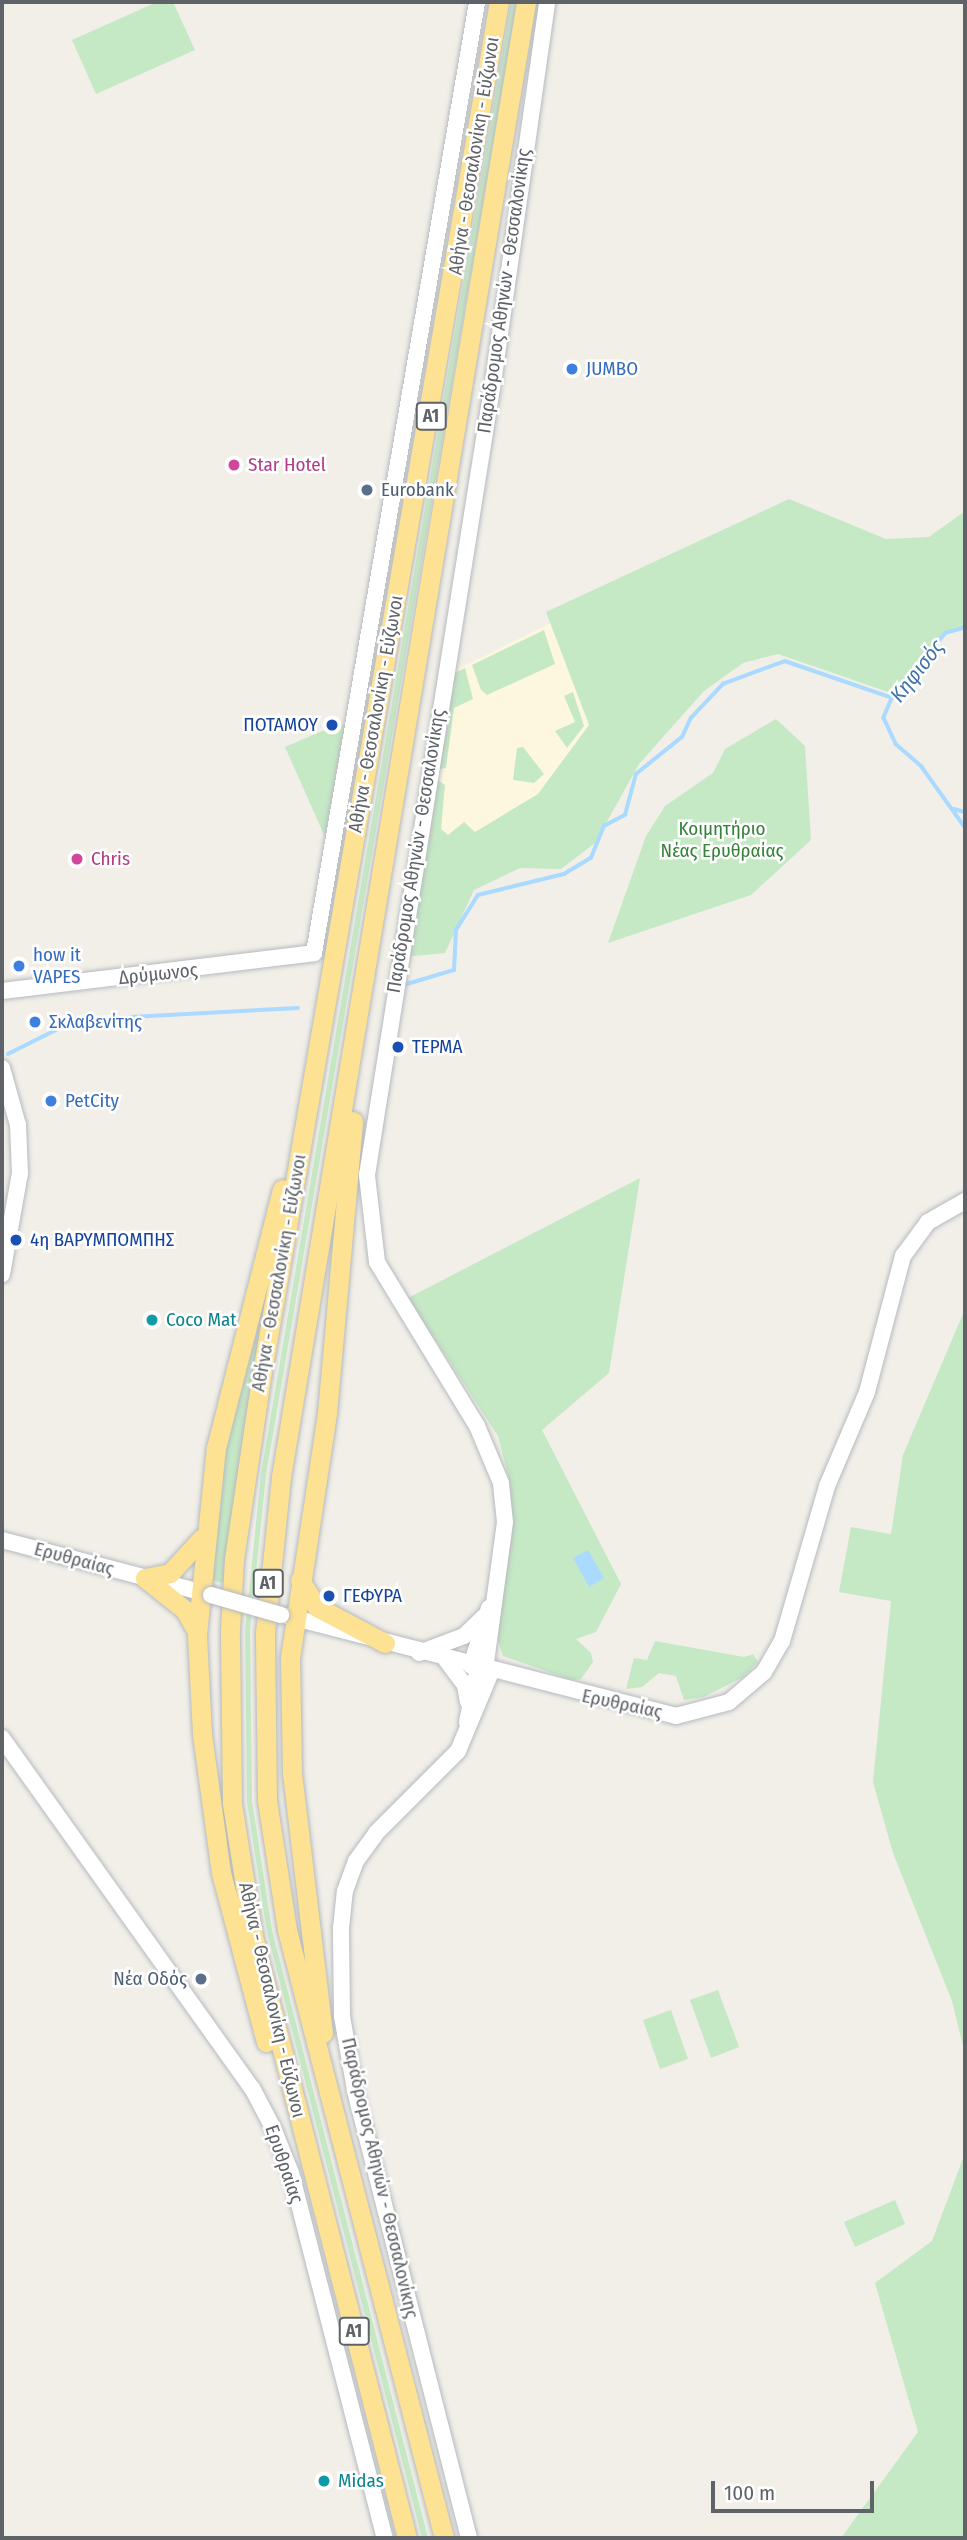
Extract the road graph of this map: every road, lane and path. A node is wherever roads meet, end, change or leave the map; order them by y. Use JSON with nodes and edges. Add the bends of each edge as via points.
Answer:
{"nodes":[{"id":1,"x":477,"y":2,"type":"edge"},
{"id":2,"x":499,"y":2,"type":"edge"},
{"id":3,"x":527,"y":2,"type":"edge"},
{"id":4,"x":547,"y":2,"type":"edge"},
{"id":5,"x":2,"y":991,"type":"edge"},
{"id":6,"x":355,"y":1050,"type":"junction"},
{"id":7,"x":2,"y":1068,"type":"edge"},
{"id":8,"x":313,"y":1078,"type":"junction"},
{"id":9,"x":965,"y":1201,"type":"edge"},
{"id":10,"x":7,"y":1236,"type":"edge"},
{"id":11,"x":2,"y":1274,"type":"edge"},
{"id":12,"x":204,"y":1535,"type":"junction"},
{"id":13,"x":2,"y":1540,"type":"edge"},
{"id":14,"x":301,"y":1572,"type":"junction"},
{"id":15,"x":145,"y":1578,"type":"junction"},
{"id":16,"x":498,"y":1579,"type":"junction"},
{"id":17,"x":204,"y":1594,"type":"junction"},
{"id":18,"x":487,"y":1613,"type":"junction"},
{"id":19,"x":287,"y":1616,"type":"junction"},
{"id":20,"x":197,"y":1634,"type":"junction"},
{"id":21,"x":385,"y":1643,"type":"junction"},
{"id":22,"x":419,"y":1653,"type":"junction"},
{"id":23,"x":446,"y":1660,"type":"junction"},
{"id":24,"x":481,"y":1669,"type":"junction"},
{"id":25,"x":469,"y":1704,"type":"junction"},
{"id":26,"x":467,"y":1731,"type":"junction"},
{"id":27,"x":2,"y":1738,"type":"edge"},
{"id":28,"x":335,"y":2116,"type":"junction"},
{"id":29,"x":301,"y":2123,"type":"junction"},
{"id":30,"x":385,"y":2538,"type":"edge"},
{"id":31,"x":407,"y":2538,"type":"edge"},
{"id":32,"x":444,"y":2538,"type":"edge"},
{"id":33,"x":469,"y":2538,"type":"edge"}],
"edges":[{"from":1,"to":5,"type":"main road","name":"Δρύμωνος","via":[[314,953]]},
{"from":2,"to":8,"type":"highway","name":"Αθήνα - Θεσσαλονίκη - Εύζωνοι","number":"Α1"},
{"from":3,"to":6,"type":"highway","name":"Αθήνα - Θεσσαλονίκη - Εύζωνοι","number":"Α1"},
{"from":4,"to":16,"type":"main road","name":"Παράδρομος Αθηνών - Θεσσαλονίκης","via":[[495,376],[367,1175],[377,1262],[498,1469],[505,1521]]},
{"from":6,"to":14,"type":"highway","via":[[351,1173]]},
{"from":6,"to":28,"type":"highway","name":"Αθήνα - Θεσσαλονίκη - Εύζωνοι","number":"Α1","via":[[281,1477],[270,1562],[263,1696],[275,1859],[300,1984]]},
{"from":7,"to":10,"type":"main road","via":[[20,1142]]},
{"from":8,"to":12,"type":"highway","via":[[216,1448]]},
{"from":8,"to":29,"type":"highway","name":"Αθήνα - Θεσσαλονίκη - Εύζωνοι","number":"Α1","via":[[244,1486],[228,1695],[232,1803],[244,1887]]},
{"from":9,"to":24,"type":"main road","name":"Ερυθραίας","via":[[928,1222],[903,1256],[867,1392],[827,1486],[782,1641],[752,1684],[729,1702],[676,1716]]},
{"from":10,"to":11,"type":"main road"},
{"from":12,"to":15,"type":"highway","via":[[182,1565]]},
{"from":12,"to":17,"type":"highway"},
{"from":13,"to":15,"type":"main road","name":"Ερυθραίας"},
{"from":14,"to":19,"type":"highway"},
{"from":14,"to":21,"type":"highway","via":[[317,1607]]},
{"from":15,"to":17,"type":"main road","name":"Ερυθραίας"},
{"from":15,"to":20,"type":"highway","via":[[185,1610]]},
{"from":16,"to":18,"type":"main road","name":"Παράδρομος Αθηνών - Θεσσαλονίκης"},
{"from":16,"to":24,"type":"main road","name":"Παράδρομος Αθηνών - Θεσσαλονίκης"},
{"from":17,"to":19,"type":"main road","name":"Ερυθραίας","bridge":true},
{"from":17,"to":20,"type":"highway"},
{"from":18,"to":22,"type":"main road","via":[[464,1636]]},
{"from":18,"to":24,"type":"main road","name":"Παράδρομος Αθηνών - Θεσσαλονίκης"},
{"from":19,"to":21,"type":"main road","name":"Ερυθραίας"},
{"from":19,"to":28,"type":"highway","via":[[292,1772]]},
{"from":20,"to":29,"type":"highway","via":[[208,1788],[228,1907],[270,2051]]},
{"from":21,"to":22,"type":"main road","name":"Ερυθραίας"},
{"from":22,"to":23,"type":"main road","name":"Ερυθραίας"},
{"from":23,"to":24,"type":"main road","name":"Ερυθραίας"},
{"from":23,"to":25,"type":"main road","via":[[465,1685]]},
{"from":24,"to":25,"type":"main road","name":"Παράδρομος Αθηνών - Θεσσαλονίκης"},
{"from":24,"to":26,"type":"main road","name":"Παράδρομος Αθηνών - Θεσσαλονίκης"},
{"from":25,"to":26,"type":"main road","name":"Παράδρομος Αθηνών - Θεσσαλονίκης"},
{"from":26,"to":33,"type":"main road","name":"Παράδρομος Αθηνών - Θεσσαλονίκης","via":[[443,1770],[380,1828],[356,1861],[345,1891],[340,1954],[342,2016],[355,2090]]},
{"from":27,"to":30,"type":"main road","name":"Ερυθραίας","via":[[244,2078],[274,2128],[297,2197]]},
{"from":28,"to":32,"type":"highway","name":"Αθήνα - Θεσσαλονίκη - Εύζωνοι","number":"Α1"},
{"from":29,"to":31,"type":"highway","name":"Αθήνα - Θεσσαλονίκη - Εύζωνοι","number":"Α1"}]}
